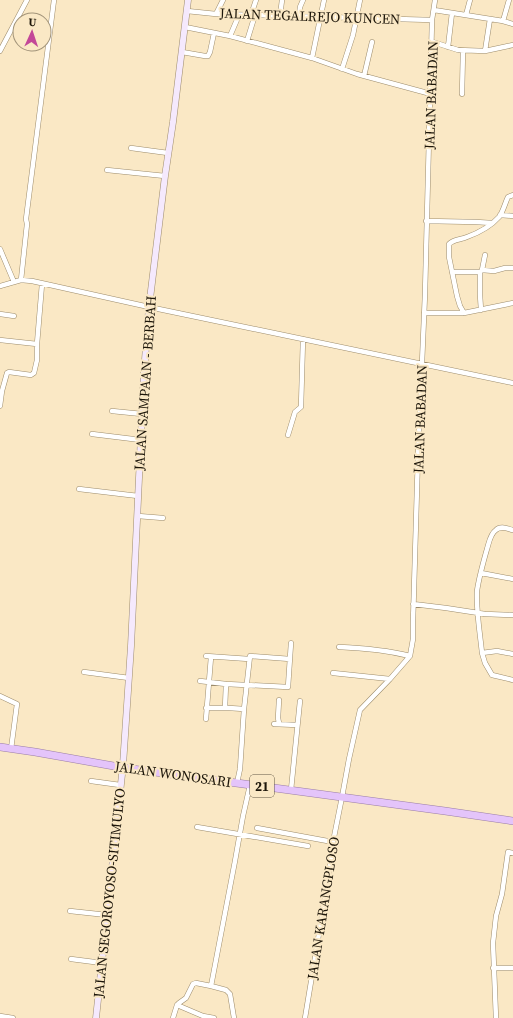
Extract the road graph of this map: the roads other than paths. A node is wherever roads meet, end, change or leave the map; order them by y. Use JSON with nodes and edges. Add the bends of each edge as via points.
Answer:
{"nodes":[{"id":1,"x":27,"y":0,"type":"edge"},
{"id":2,"x":54,"y":0,"type":"edge"},
{"id":3,"x":188,"y":0,"type":"edge"},
{"id":4,"x":223,"y":0,"type":"edge"},
{"id":5,"x":256,"y":0,"type":"edge"},
{"id":6,"x":282,"y":0,"type":"edge"},
{"id":7,"x":303,"y":0,"type":"edge"},
{"id":8,"x":324,"y":0,"type":"edge"},
{"id":9,"x":360,"y":0,"type":"edge"},
{"id":10,"x":435,"y":0,"type":"edge"},
{"id":11,"x":470,"y":0,"type":"edge"},
{"id":12,"x":511,"y":0,"type":"edge"},
{"id":13,"x":434,"y":10,"type":"junction"},
{"id":14,"x":187,"y":11,"type":"junction"},
{"id":15,"x":452,"y":13,"type":"junction"},
{"id":16,"x":216,"y":14,"type":"junction"},
{"id":17,"x":239,"y":15,"type":"junction"},
{"id":18,"x":253,"y":15,"type":"junction"},
{"id":19,"x":466,"y":15,"type":"junction"},
{"id":20,"x":280,"y":16,"type":"junction"},
{"id":21,"x":299,"y":16,"type":"junction"},
{"id":22,"x":320,"y":17,"type":"junction"},
{"id":23,"x":356,"y":18,"type":"junction"},
{"id":24,"x":490,"y":19,"type":"junction"},
{"id":25,"x":432,"y":20,"type":"junction"},
{"id":26,"x":503,"y":21,"type":"junction"},
{"id":27,"x":513,"y":24,"type":"edge"},
{"id":28,"x":185,"y":26,"type":"junction"},
{"id":29,"x":214,"y":33,"type":"junction"},
{"id":30,"x":230,"y":36,"type":"junction"},
{"id":31,"x":247,"y":41,"type":"junction"},
{"id":32,"x":372,"y":42,"type":"dead end"},
{"id":33,"x":432,"y":42,"type":"junction"},
{"id":34,"x":513,"y":46,"type":"edge"},
{"id":35,"x":448,"y":47,"type":"junction"},
{"id":36,"x":0,"y":50,"type":"edge"},
{"id":37,"x":462,"y":50,"type":"junction"},
{"id":38,"x":485,"y":51,"type":"junction"},
{"id":39,"x":182,"y":52,"type":"junction"},
{"id":40,"x":312,"y":58,"type":"junction"},
{"id":41,"x":342,"y":69,"type":"junction"},
{"id":42,"x":364,"y":76,"type":"junction"},
{"id":43,"x":431,"y":94,"type":"junction"},
{"id":44,"x":462,"y":94,"type":"dead end"},
{"id":45,"x":131,"y":148,"type":"dead end"},
{"id":46,"x":168,"y":153,"type":"junction"},
{"id":47,"x":107,"y":170,"type":"dead end"},
{"id":48,"x":165,"y":176,"type":"junction"},
{"id":49,"x":513,"y":195,"type":"edge"},
{"id":50,"x":500,"y":214,"type":"junction"},
{"id":51,"x":513,"y":216,"type":"edge"},
{"id":52,"x":426,"y":221,"type":"junction"},
{"id":53,"x":492,"y":223,"type":"junction"},
{"id":54,"x":0,"y":249,"type":"edge"},
{"id":55,"x":485,"y":255,"type":"dead end"},
{"id":56,"x":2,"y":258,"type":"edge"},
{"id":57,"x":513,"y":268,"type":"edge"},
{"id":58,"x":481,"y":271,"type":"junction"},
{"id":59,"x":452,"y":272,"type":"junction"},
{"id":60,"x":21,"y":280,"type":"junction"},
{"id":61,"x":14,"y":282,"type":"junction"},
{"id":62,"x":42,"y":284,"type":"junction"},
{"id":63,"x":0,"y":286,"type":"edge"},
{"id":64,"x":513,"y":303,"type":"edge"},
{"id":65,"x":149,"y":307,"type":"junction"},
{"id":66,"x":481,"y":310,"type":"junction"},
{"id":67,"x":424,"y":313,"type":"junction"},
{"id":68,"x":464,"y":313,"type":"junction"},
{"id":69,"x":0,"y":314,"type":"edge"},
{"id":70,"x":14,"y":316,"type":"dead end"},
{"id":71,"x":303,"y":339,"type":"junction"},
{"id":72,"x":0,"y":340,"type":"edge"},
{"id":73,"x":37,"y":344,"type":"junction"},
{"id":74,"x":422,"y":364,"type":"junction"},
{"id":75,"x":513,"y":383,"type":"edge"},
{"id":76,"x":1,"y":391,"type":"edge"},
{"id":77,"x":0,"y":406,"type":"edge"},
{"id":78,"x":112,"y":411,"type":"dead end"},
{"id":79,"x":142,"y":414,"type":"junction"},
{"id":80,"x":92,"y":434,"type":"dead end"},
{"id":81,"x":288,"y":435,"type":"dead end"},
{"id":82,"x":141,"y":440,"type":"junction"},
{"id":83,"x":79,"y":489,"type":"dead end"},
{"id":84,"x":138,"y":496,"type":"junction"},
{"id":85,"x":138,"y":516,"type":"junction"},
{"id":86,"x":163,"y":518,"type":"dead end"},
{"id":87,"x":513,"y":530,"type":"edge"},
{"id":88,"x":481,"y":573,"type":"junction"},
{"id":89,"x":513,"y":579,"type":"edge"},
{"id":90,"x":413,"y":604,"type":"junction"},
{"id":91,"x":478,"y":613,"type":"junction"},
{"id":92,"x":513,"y":615,"type":"edge"},
{"id":93,"x":291,"y":643,"type":"dead end"},
{"id":94,"x":339,"y":647,"type":"dead end"},
{"id":95,"x":482,"y":653,"type":"junction"},
{"id":96,"x":512,"y":655,"type":"edge"},
{"id":97,"x":410,"y":656,"type":"junction"},
{"id":98,"x":250,"y":659,"type":"junction"},
{"id":99,"x":290,"y":659,"type":"junction"},
{"id":100,"x":84,"y":672,"type":"dead end"},
{"id":101,"x":333,"y":673,"type":"dead end"},
{"id":102,"x":129,"y":678,"type":"junction"},
{"id":103,"x":390,"y":679,"type":"junction"},
{"id":104,"x":513,"y":680,"type":"edge"},
{"id":105,"x":200,"y":681,"type":"dead end"},
{"id":106,"x":209,"y":682,"type":"junction"},
{"id":107,"x":226,"y":684,"type":"junction"},
{"id":108,"x":247,"y":685,"type":"junction"},
{"id":109,"x":0,"y":696,"type":"edge"},
{"id":110,"x":279,"y":700,"type":"dead end"},
{"id":111,"x":300,"y":701,"type":"dead end"},
{"id":112,"x":206,"y":708,"type":"junction"},
{"id":113,"x":226,"y":708,"type":"junction"},
{"id":114,"x":244,"y":709,"type":"junction"},
{"id":115,"x":206,"y":719,"type":"dead end"},
{"id":116,"x":297,"y":725,"type":"junction"},
{"id":117,"x":0,"y":747,"type":"edge"},
{"id":118,"x":11,"y":749,"type":"junction"},
{"id":119,"x":123,"y":767,"type":"junction"},
{"id":120,"x":91,"y":781,"type":"dead end"},
{"id":121,"x":238,"y":783,"type":"junction"},
{"id":122,"x":120,"y":785,"type":"junction"},
{"id":123,"x":250,"y":785,"type":"junction"},
{"id":124,"x":291,"y":790,"type":"junction"},
{"id":125,"x":342,"y":797,"type":"junction"},
{"id":126,"x":513,"y":821,"type":"edge"},
{"id":127,"x":197,"y":827,"type":"dead end"},
{"id":128,"x":257,"y":828,"type":"dead end"},
{"id":129,"x":273,"y":829,"type":"junction"},
{"id":130,"x":240,"y":834,"type":"junction"},
{"id":131,"x":270,"y":839,"type":"junction"},
{"id":132,"x":333,"y":842,"type":"junction"},
{"id":133,"x":308,"y":846,"type":"dead end"},
{"id":134,"x":513,"y":852,"type":"edge"},
{"id":135,"x":70,"y":911,"type":"dead end"},
{"id":136,"x":107,"y":914,"type":"junction"},
{"id":137,"x":71,"y":959,"type":"dead end"},
{"id":138,"x":102,"y":963,"type":"junction"},
{"id":139,"x":493,"y":968,"type":"junction"},
{"id":140,"x":513,"y":968,"type":"edge"},
{"id":141,"x":211,"y":986,"type":"junction"},
{"id":142,"x":177,"y":1005,"type":"junction"},
{"id":143,"x":0,"y":1016,"type":"edge"},
{"id":144,"x":206,"y":1017,"type":"edge"},
{"id":145,"x":13,"y":1018,"type":"edge"},
{"id":146,"x":96,"y":1018,"type":"edge"},
{"id":147,"x":173,"y":1018,"type":"edge"},
{"id":148,"x":214,"y":1018,"type":"edge"},
{"id":149,"x":234,"y":1018,"type":"edge"},
{"id":150,"x":305,"y":1018,"type":"edge"},
{"id":151,"x":496,"y":1018,"type":"edge"}],
"edges":[{"from":1,"to":36,"type":"street"},
{"from":2,"to":60,"type":"street","via":[[26,219]]},
{"from":3,"to":14,"type":"main road","name":"JALAN SAMPAAN - BERBAH"},
{"from":4,"to":16,"type":"street"},
{"from":5,"to":18,"type":"street"},
{"from":6,"to":20,"type":"street"},
{"from":7,"to":21,"type":"street"},
{"from":8,"to":22,"type":"street"},
{"from":9,"to":23,"type":"street"},
{"from":10,"to":13,"type":"street","name":"JALAN BABADAN"},
{"from":11,"to":19,"type":"street"},
{"from":12,"to":26,"type":"street"},
{"from":13,"to":15,"type":"street"},
{"from":13,"to":25,"type":"street","name":"JALAN BABADAN"},
{"from":14,"to":16,"type":"street","name":"JALAN TEGALREJO KUNCEN"},
{"from":14,"to":28,"type":"main road","name":"JALAN SAMPAAN - BERBAH"},
{"from":15,"to":19,"type":"street"},
{"from":15,"to":35,"type":"street"},
{"from":16,"to":17,"type":"street","name":"JALAN TEGALREJO KUNCEN"},
{"from":17,"to":18,"type":"street","name":"JALAN TEGALREJO KUNCEN"},
{"from":17,"to":30,"type":"street"},
{"from":18,"to":20,"type":"street","name":"JALAN TEGALREJO KUNCEN"},
{"from":18,"to":31,"type":"street"},
{"from":19,"to":24,"type":"street"},
{"from":20,"to":21,"type":"street","name":"JALAN TEGALREJO KUNCEN"},
{"from":21,"to":22,"type":"street","name":"JALAN TEGALREJO KUNCEN"},
{"from":22,"to":23,"type":"street","name":"JALAN TEGALREJO KUNCEN"},
{"from":22,"to":40,"type":"street"},
{"from":23,"to":25,"type":"street","name":"JALAN TEGALREJO KUNCEN"},
{"from":23,"to":41,"type":"street"},
{"from":24,"to":26,"type":"street"},
{"from":24,"to":38,"type":"street"},
{"from":25,"to":33,"type":"street","name":"JALAN BABADAN"},
{"from":26,"to":27,"type":"street"},
{"from":28,"to":29,"type":"street"},
{"from":28,"to":39,"type":"main road","name":"JALAN SAMPAAN - BERBAH"},
{"from":29,"to":30,"type":"street"},
{"from":29,"to":39,"type":"street","via":[[208,56]]},
{"from":30,"to":31,"type":"street"},
{"from":31,"to":40,"type":"street"},
{"from":32,"to":42,"type":"street"},
{"from":33,"to":35,"type":"street"},
{"from":33,"to":43,"type":"street","name":"JALAN BABADAN"},
{"from":34,"to":38,"type":"street"},
{"from":35,"to":37,"type":"street"},
{"from":37,"to":38,"type":"street"},
{"from":37,"to":44,"type":"street"},
{"from":39,"to":46,"type":"main road","name":"JALAN SAMPAAN - BERBAH"},
{"from":40,"to":41,"type":"street"},
{"from":41,"to":42,"type":"street"},
{"from":42,"to":43,"type":"street"},
{"from":43,"to":52,"type":"street","name":"JALAN BABADAN"},
{"from":45,"to":46,"type":"street"},
{"from":46,"to":48,"type":"main road","name":"JALAN SAMPAAN - BERBAH"},
{"from":47,"to":48,"type":"street"},
{"from":48,"to":65,"type":"main road","name":"JALAN SAMPAAN - BERBAH"},
{"from":49,"to":50,"type":"street","via":[[508,197]]},
{"from":50,"to":51,"type":"street"},
{"from":50,"to":53,"type":"street"},
{"from":52,"to":53,"type":"street"},
{"from":52,"to":67,"type":"street","name":"JALAN BABADAN"},
{"from":53,"to":59,"type":"street","via":[[477,233],[450,243]]},
{"from":54,"to":56,"type":"street"},
{"from":55,"to":58,"type":"street"},
{"from":56,"to":61,"type":"street"},
{"from":57,"to":58,"type":"street"},
{"from":58,"to":59,"type":"street"},
{"from":58,"to":66,"type":"street"},
{"from":59,"to":68,"type":"street"},
{"from":60,"to":61,"type":"street"},
{"from":60,"to":62,"type":"street"},
{"from":61,"to":63,"type":"street"},
{"from":62,"to":65,"type":"street"},
{"from":62,"to":73,"type":"street"},
{"from":64,"to":66,"type":"street"},
{"from":65,"to":71,"type":"street"},
{"from":65,"to":79,"type":"main road","name":"JALAN SAMPAAN - BERBAH"},
{"from":66,"to":68,"type":"street"},
{"from":67,"to":68,"type":"street"},
{"from":67,"to":74,"type":"street","name":"JALAN BABADAN"},
{"from":69,"to":70,"type":"street"},
{"from":71,"to":74,"type":"street"},
{"from":71,"to":81,"type":"street","via":[[301,407],[295,412]]},
{"from":72,"to":73,"type":"street"},
{"from":73,"to":76,"type":"street","via":[[34,373],[7,373]]},
{"from":74,"to":75,"type":"street"},
{"from":74,"to":90,"type":"street","name":"JALAN BABADAN"},
{"from":76,"to":77,"type":"street"},
{"from":78,"to":79,"type":"street"},
{"from":79,"to":82,"type":"main road","name":"JALAN SAMPAAN - BERBAH"},
{"from":80,"to":82,"type":"street"},
{"from":82,"to":84,"type":"main road","name":"JALAN SAMPAAN - BERBAH"},
{"from":83,"to":84,"type":"street"},
{"from":84,"to":85,"type":"main road","name":"JALAN SAMPAAN - BERBAH"},
{"from":85,"to":86,"type":"street"},
{"from":85,"to":102,"type":"main road","name":"JALAN SAMPAAN - BERBAH"},
{"from":87,"to":88,"type":"street","via":[[502,527],[496,529]]},
{"from":88,"to":89,"type":"street"},
{"from":88,"to":91,"type":"street","via":[[477,592]]},
{"from":90,"to":91,"type":"street"},
{"from":90,"to":97,"type":"street","name":"JALAN BABADAN"},
{"from":91,"to":92,"type":"street"},
{"from":91,"to":95,"type":"street"},
{"from":93,"to":99,"type":"street"},
{"from":94,"to":97,"type":"street","via":[[391,651]]},
{"from":95,"to":96,"type":"street","via":[[496,651]]},
{"from":95,"to":104,"type":"street","via":[[492,675]]},
{"from":97,"to":103,"type":"street"},
{"from":98,"to":99,"type":"street","via":[[250,656]]},
{"from":98,"to":106,"type":"street","via":[[208,657]]},
{"from":98,"to":108,"type":"street"},
{"from":99,"to":108,"type":"street","via":[[288,687]]},
{"from":100,"to":102,"type":"street"},
{"from":101,"to":103,"type":"street"},
{"from":102,"to":119,"type":"main road","name":"JALAN SAMPAAN - BERBAH"},
{"from":103,"to":125,"type":"street","via":[[360,710]]},
{"from":105,"to":106,"type":"street"},
{"from":106,"to":107,"type":"street"},
{"from":106,"to":112,"type":"street"},
{"from":107,"to":108,"type":"street"},
{"from":107,"to":113,"type":"street"},
{"from":108,"to":114,"type":"street"},
{"from":109,"to":118,"type":"street","via":[[17,704]]},
{"from":110,"to":116,"type":"street","via":[[276,723]]},
{"from":111,"to":116,"type":"street"},
{"from":112,"to":113,"type":"street"},
{"from":112,"to":115,"type":"street"},
{"from":113,"to":114,"type":"street"},
{"from":114,"to":121,"type":"street"},
{"from":116,"to":124,"type":"street"},
{"from":117,"to":118,"type":"highway","name":"JALAN WONOSARI","number":"21"},
{"from":118,"to":119,"type":"highway","name":"JALAN WONOSARI","number":"21"},
{"from":119,"to":121,"type":"highway","name":"JALAN WONOSARI","number":"21"},
{"from":119,"to":122,"type":"main road","name":"JALAN SEGOROYOSO-SITIMULYO"},
{"from":120,"to":122,"type":"street"},
{"from":121,"to":123,"type":"highway","name":"JALAN WONOSARI","number":"21"},
{"from":122,"to":136,"type":"main road","name":"JALAN SEGOROYOSO-SITIMULYO"},
{"from":123,"to":124,"type":"highway","name":"JALAN WONOSARI","number":"21"},
{"from":123,"to":130,"type":"street"},
{"from":124,"to":125,"type":"highway","name":"JALAN WONOSARI","number":"21"},
{"from":125,"to":126,"type":"highway","name":"JALAN WONOSARI","number":"21"},
{"from":125,"to":132,"type":"street","name":"JALAN KARANGPLOSO"},
{"from":127,"to":130,"type":"street"},
{"from":128,"to":129,"type":"street"},
{"from":129,"to":131,"type":"street"},
{"from":129,"to":132,"type":"street"},
{"from":130,"to":131,"type":"street"},
{"from":130,"to":141,"type":"street"},
{"from":131,"to":133,"type":"street"},
{"from":132,"to":150,"type":"street","name":"JALAN KARANGPLOSO"},
{"from":134,"to":139,"type":"street","via":[[508,852],[496,916]]},
{"from":135,"to":136,"type":"street"},
{"from":136,"to":138,"type":"main road","name":"JALAN SEGOROYOSO-SITIMULYO"},
{"from":137,"to":138,"type":"street"},
{"from":138,"to":146,"type":"main road","name":"JALAN SEGOROYOSO-SITIMULYO"},
{"from":139,"to":140,"type":"street"},
{"from":139,"to":151,"type":"street"},
{"from":141,"to":142,"type":"street","via":[[194,983],[186,998]]},
{"from":141,"to":149,"type":"street","via":[[226,990],[230,994]]},
{"from":142,"to":144,"type":"street"},
{"from":142,"to":147,"type":"street"},
{"from":143,"to":145,"type":"street"},
{"from":144,"to":148,"type":"street"}]}
